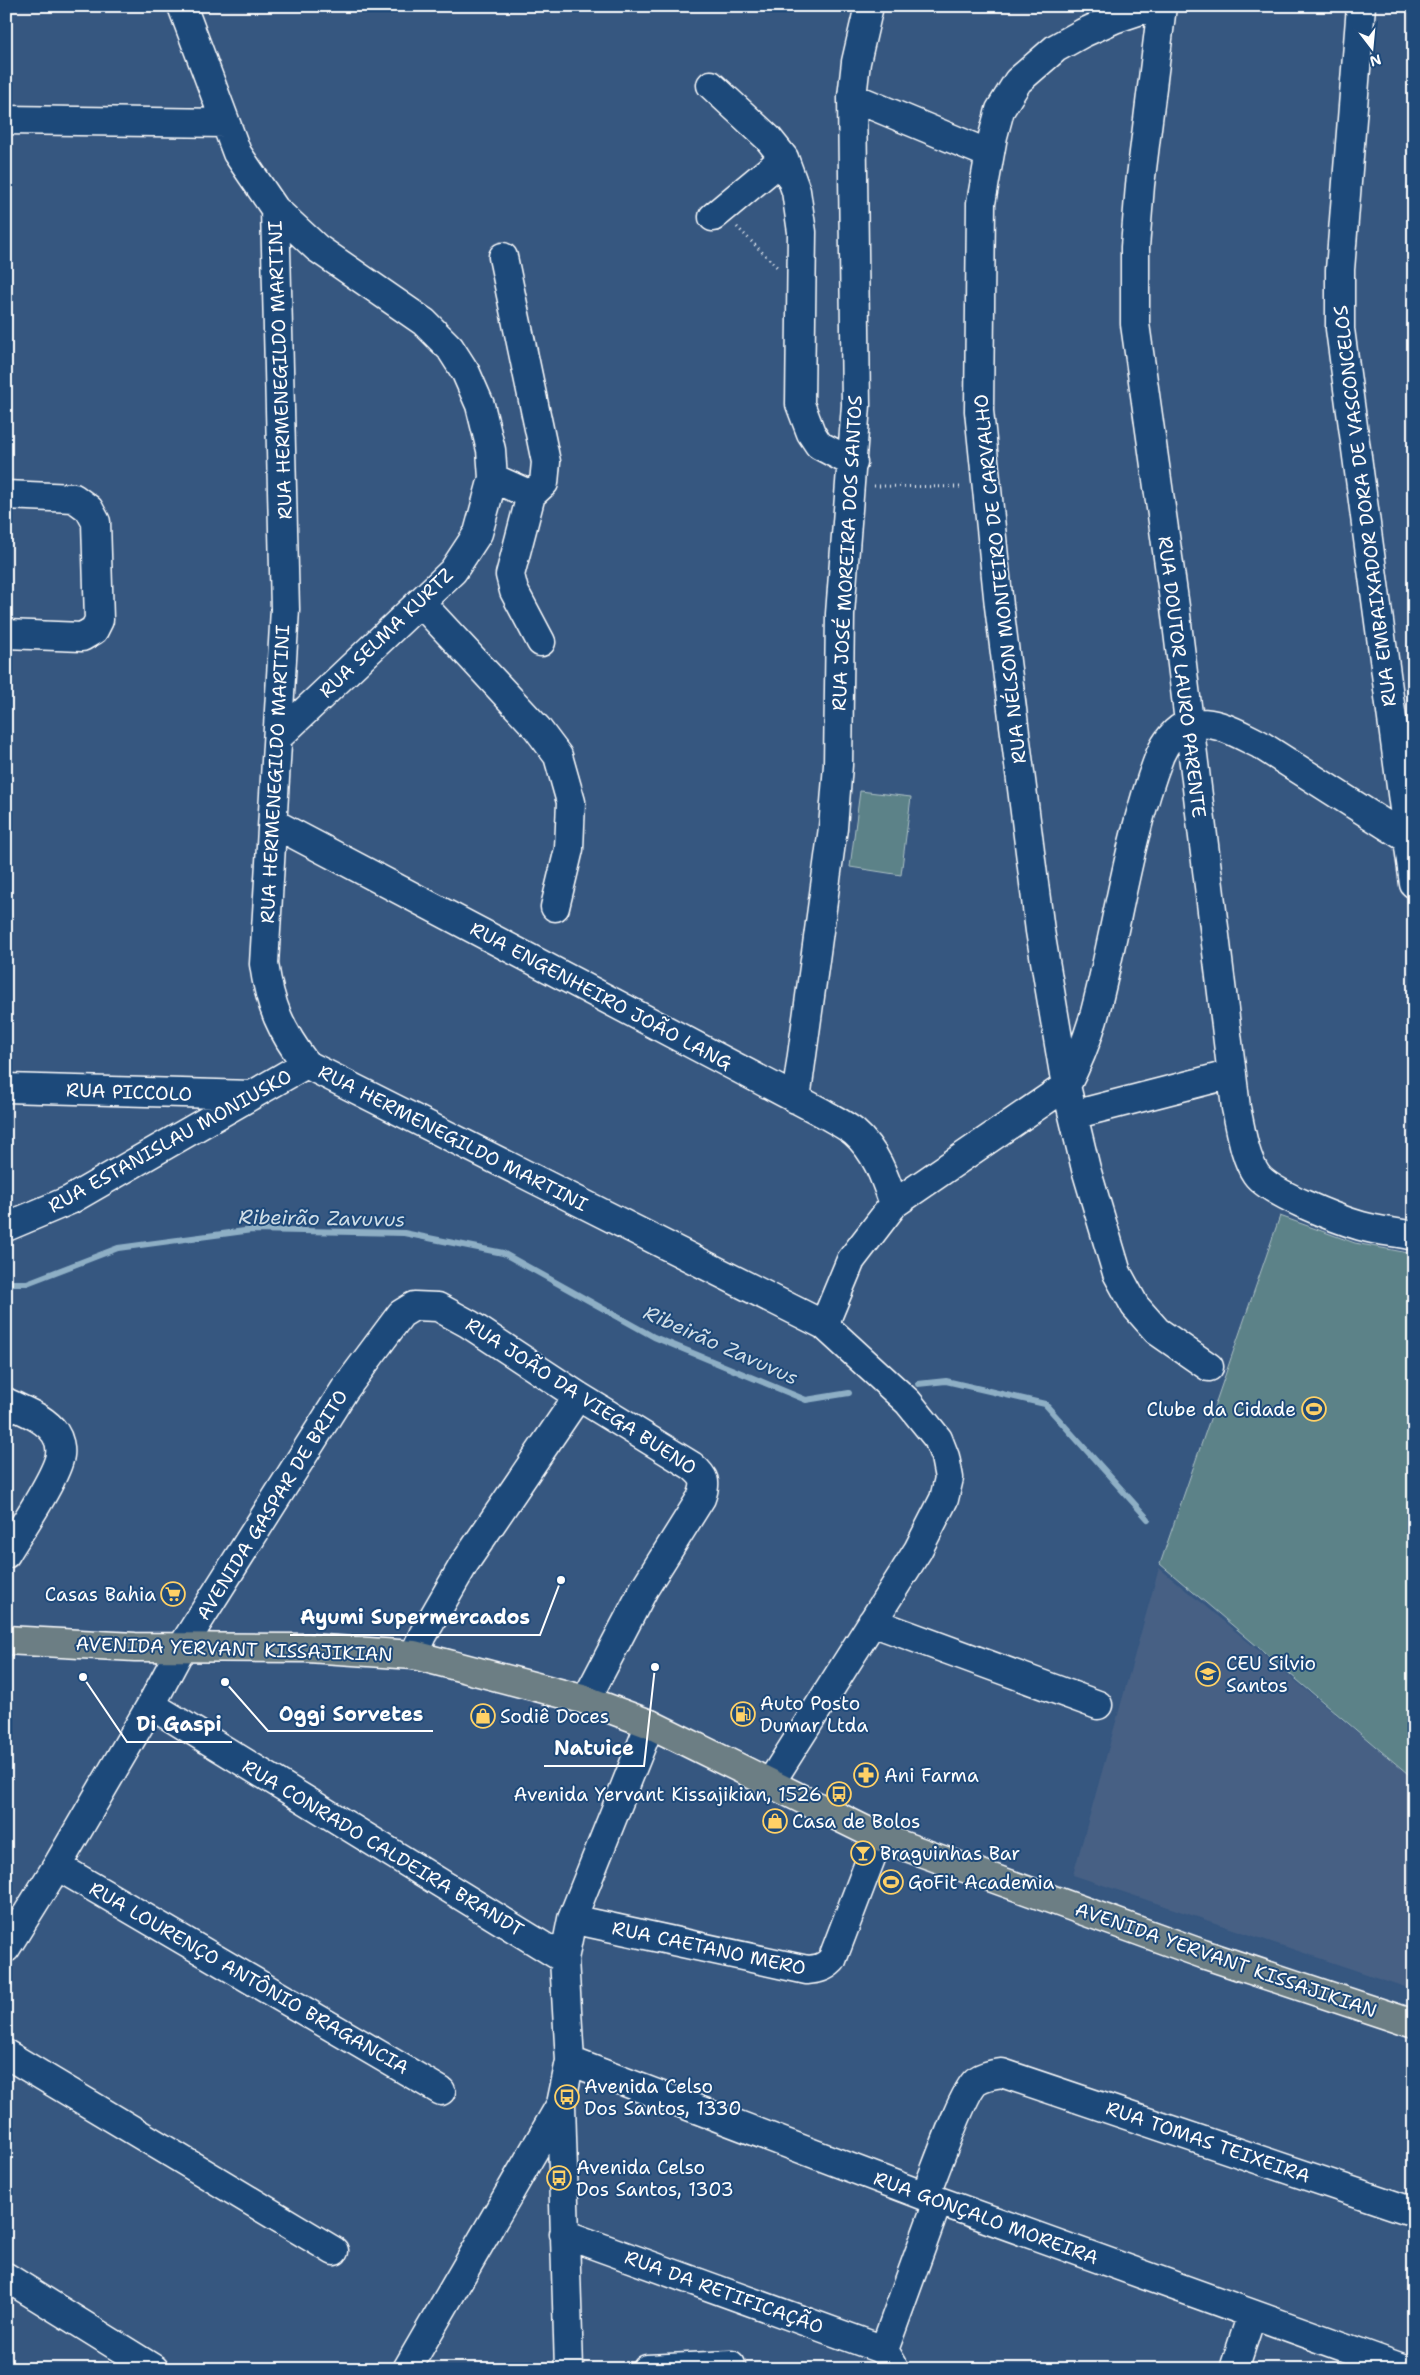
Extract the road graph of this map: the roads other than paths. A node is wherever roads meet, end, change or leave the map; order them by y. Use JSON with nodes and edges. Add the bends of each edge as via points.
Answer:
{"nodes":[{"id":1,"x":182,"y":6,"type":"edge"},
{"id":2,"x":869,"y":6,"type":"edge"},
{"id":3,"x":1153,"y":6,"type":"edge"},
{"id":4,"x":1162,"y":6,"type":"edge"},
{"id":5,"x":1361,"y":6,"type":"edge"},
{"id":6,"x":711,"y":85,"type":"dead end"},
{"id":7,"x":852,"y":97,"type":"junction"},
{"id":8,"x":6,"y":120,"type":"edge"},
{"id":9,"x":225,"y":124,"type":"junction"},
{"id":10,"x":990,"y":154,"type":"junction"},
{"id":11,"x":784,"y":158,"type":"junction"},
{"id":12,"x":275,"y":208,"type":"junction"},
{"id":13,"x":717,"y":213,"type":"road end"},
{"id":14,"x":503,"y":257,"type":"dead end"},
{"id":15,"x":853,"y":462,"type":"junction"},
{"id":16,"x":493,"y":478,"type":"junction"},
{"id":17,"x":6,"y":495,"type":"edge"},
{"id":18,"x":531,"y":495,"type":"junction"},
{"id":19,"x":420,"y":602,"type":"junction"},
{"id":20,"x":6,"y":634,"type":"edge"},
{"id":21,"x":541,"y":642,"type":"dead end"},
{"id":22,"x":1188,"y":724,"type":"junction"},
{"id":23,"x":278,"y":737,"type":"junction"},
{"id":24,"x":273,"y":822,"type":"junction"},
{"id":25,"x":1411,"y":839,"type":"edge"},
{"id":26,"x":1414,"y":884,"type":"edge"},
{"id":27,"x":555,"y":907,"type":"dead end"},
{"id":28,"x":306,"y":1064,"type":"junction"},
{"id":29,"x":1232,"y":1074,"type":"junction"},
{"id":30,"x":1066,"y":1086,"type":"junction"},
{"id":31,"x":6,"y":1088,"type":"edge"},
{"id":32,"x":252,"y":1095,"type":"junction"},
{"id":33,"x":796,"y":1099,"type":"junction"},
{"id":34,"x":1073,"y":1115,"type":"junction"},
{"id":35,"x":894,"y":1204,"type":"junction"},
{"id":36,"x":6,"y":1227,"type":"edge"},
{"id":37,"x":1414,"y":1236,"type":"edge"},
{"id":38,"x":414,"y":1306,"type":"joint"},
{"id":39,"x":824,"y":1325,"type":"junction"},
{"id":40,"x":1209,"y":1367,"type":"dead end"},
{"id":41,"x":578,"y":1396,"type":"junction"},
{"id":42,"x":6,"y":1402,"type":"edge"},
{"id":43,"x":6,"y":1554,"type":"edge"},
{"id":44,"x":872,"y":1622,"type":"junction"},
{"id":45,"x":6,"y":1640,"type":"edge"},
{"id":46,"x":182,"y":1647,"type":"junction"},
{"id":47,"x":414,"y":1655,"type":"junction"},
{"id":48,"x":586,"y":1700,"type":"junction"},
{"id":49,"x":151,"y":1705,"type":"junction"},
{"id":50,"x":1098,"y":1706,"type":"dead end"},
{"id":51,"x":650,"y":1724,"type":"junction"},
{"id":52,"x":771,"y":1782,"type":"junction"},
{"id":53,"x":878,"y":1837,"type":"junction"},
{"id":54,"x":57,"y":1866,"type":"junction"},
{"id":55,"x":572,"y":1919,"type":"junction"},
{"id":56,"x":6,"y":1948,"type":"edge"},
{"id":57,"x":564,"y":1959,"type":"junction"},
{"id":58,"x":1414,"y":2024,"type":"edge"},
{"id":59,"x":6,"y":2054,"type":"edge"},
{"id":60,"x":570,"y":2061,"type":"junction"},
{"id":61,"x":441,"y":2091,"type":"dead end"},
{"id":62,"x":561,"y":2104,"type":"junction"},
{"id":63,"x":931,"y":2198,"type":"junction"},
{"id":64,"x":1414,"y":2212,"type":"edge"},
{"id":65,"x":564,"y":2234,"type":"junction"},
{"id":66,"x":334,"y":2251,"type":"dead end"},
{"id":67,"x":6,"y":2278,"type":"edge"},
{"id":68,"x":1252,"y":2314,"type":"junction"},
{"id":69,"x":889,"y":2359,"type":"edge"},
{"id":70,"x":731,"y":2365,"type":"dead end"},
{"id":71,"x":154,"y":2369,"type":"edge"},
{"id":72,"x":407,"y":2369,"type":"edge"},
{"id":73,"x":569,"y":2369,"type":"edge"},
{"id":74,"x":647,"y":2369,"type":"edge"},
{"id":75,"x":1234,"y":2369,"type":"edge"},
{"id":76,"x":1405,"y":2369,"type":"edge"}],
"edges":[{"from":1,"to":9,"type":"street","name":"RUA SELMA KURTZ"},
{"from":2,"to":7,"type":"street","name":"RUA JOSÉ MOREIRA DOS SANTOS"},
{"from":3,"to":10,"type":"street","name":"RUA NÉLSON MONTEIRO DE CARVALHO","via":[[1083,33],[1056,48],[1018,81],[1000,110]]},
{"from":4,"to":22,"type":"street","name":"RUA DOUTOR LAURO PARENTE","via":[[1135,248],[1135,324]]},
{"from":5,"to":25,"type":"street","name":"RUA EMBAIXADOR DORA DE VASCONCELOS","via":[[1340,270],[1340,329]]},
{"from":6,"to":11,"type":"street","via":[[768,138]]},
{"from":7,"to":10,"type":"street"},
{"from":7,"to":15,"type":"street","name":"RUA JOSÉ MOREIRA DOS SANTOS","via":[[856,321]]},
{"from":8,"to":9,"type":"street"},
{"from":9,"to":12,"type":"street","name":"RUA SELMA KURTZ","via":[[237,153]]},
{"from":10,"to":30,"type":"street","name":"RUA NÉLSON MONTEIRO DE CARVALHO","via":[[980,203],[979,410],[999,606],[1040,931]]},
{"from":11,"to":13,"type":"street"},
{"from":11,"to":15,"type":"street","via":[[796,191],[802,232],[800,404],[819,445]]},
{"from":12,"to":16,"type":"street","name":"RUA SELMA KURTZ","via":[[318,248],[424,322],[450,348],[466,373],[480,405],[491,450]]},
{"from":12,"to":23,"type":"street","name":"RUA HERMENEGILDO MARTINI","via":[[285,609]]},
{"from":14,"to":18,"type":"street","via":[[546,462],[544,483]]},
{"from":15,"to":33,"type":"street","name":"RUA JOSÉ MOREIRA DOS SANTOS","via":[[840,614],[838,765],[833,828]]},
{"from":16,"to":18,"type":"street"},
{"from":16,"to":19,"type":"street","name":"RUA SELMA KURTZ","via":[[478,533],[453,570]]},
{"from":17,"to":20,"type":"street","via":[[74,498],[89,509],[96,522],[99,620],[94,630],[82,637]]},
{"from":18,"to":21,"type":"street","via":[[510,575],[514,592]]},
{"from":19,"to":23,"type":"street","name":"RUA SELMA KURTZ"},
{"from":19,"to":27,"type":"street","via":[[537,728],[558,756],[571,802],[569,849]]},
{"from":22,"to":25,"type":"street","via":[[1218,726],[1259,744]]},
{"from":22,"to":29,"type":"street","name":"RUA DOUTOR LAURO PARENTE"},
{"from":22,"to":30,"type":"street","via":[[1169,740],[1161,754],[1140,821],[1093,1020],[1079,1061]]},
{"from":23,"to":24,"type":"street","name":"RUA HERMENEGILDO MARTINI"},
{"from":24,"to":28,"type":"street","name":"RUA HERMENEGILDO MARTINI","via":[[264,964],[268,994],[277,1020]]},
{"from":24,"to":33,"type":"street","name":"RUA ENGENHEIRO JOÃO LANG"},
{"from":25,"to":26,"type":"street","name":"RUA EMBAIXADOR DORA DE VASCONCELOS"},
{"from":28,"to":32,"type":"street","name":"RUA ESTANISLAU MONIUSKO"},
{"from":28,"to":39,"type":"street","name":"RUA HERMENEGILDO MARTINI"},
{"from":29,"to":34,"type":"street"},
{"from":29,"to":37,"type":"street","name":"RUA DOUTOR LAURO PARENTE","via":[[1246,1147],[1256,1174],[1267,1186],[1361,1226]]},
{"from":30,"to":34,"type":"street","name":"RUA NÉLSON MONTEIRO DE CARVALHO"},
{"from":30,"to":35,"type":"street"},
{"from":31,"to":32,"type":"street","name":"RUA PICCOLO"},
{"from":32,"to":36,"type":"street","name":"RUA ESTANISLAU MONIUSKO","via":[[70,1200]]},
{"from":33,"to":35,"type":"street","name":"RUA ENGENHEIRO JOÃO LANG","via":[[854,1132],[872,1152]]},
{"from":34,"to":40,"type":"street","name":"RUA NÉLSON MONTEIRO DE CARVALHO","via":[[1117,1273],[1135,1306],[1157,1331]]},
{"from":35,"to":39,"type":"street","via":[[851,1260]]},
{"from":38,"to":41,"type":"street","name":"RUA JOÃO DA VIEGA BUENO","via":[[438,1307],[470,1324]]},
{"from":38,"to":46,"type":"street","name":"AVENIDA GASPAR DE BRITO","via":[[390,1326],[345,1389]]},
{"from":39,"to":44,"type":"street","name":"RUA HERMENEGILDO MARTINI","via":[[908,1402],[938,1439],[948,1471],[944,1499],[918,1550]]},
{"from":41,"to":47,"type":"street","via":[[464,1564]]},
{"from":41,"to":48,"type":"street","name":"RUA JOÃO DA VIEGA BUENO","via":[[703,1474],[706,1486],[644,1588]]},
{"from":42,"to":43,"type":"street","via":[[44,1421],[60,1444],[60,1456],[54,1472]]},
{"from":44,"to":50,"type":"street"},
{"from":44,"to":52,"type":"street","name":"RUA HERMENEGILDO MARTINI"},
{"from":45,"to":46,"type":"main road","name":"AVENIDA YERVANT KISSAJIKIAN"},
{"from":46,"to":47,"type":"main road","name":"AVENIDA YERVANT KISSAJIKIAN","via":[[308,1648]]},
{"from":46,"to":49,"type":"street","name":"AVENIDA GASPAR DE BRITO"},
{"from":47,"to":48,"type":"main road","name":"AVENIDA YERVANT KISSAJIKIAN"},
{"from":48,"to":51,"type":"main road","name":"AVENIDA YERVANT KISSAJIKIAN"},
{"from":49,"to":54,"type":"street","name":"AVENIDA GASPAR DE BRITO"},
{"from":49,"to":57,"type":"street","name":"RUA CONRADO CALDEIRA BRANDT"},
{"from":51,"to":52,"type":"main road","name":"AVENIDA YERVANT KISSAJIKIAN"},
{"from":51,"to":55,"type":"street"},
{"from":52,"to":53,"type":"main road","name":"AVENIDA YERVANT KISSAJIKIAN"},
{"from":53,"to":55,"type":"street","name":"RUA CAETANO MERO","via":[[832,1960],[818,1969],[807,1970]]},
{"from":53,"to":58,"type":"main road","name":"AVENIDA YERVANT KISSAJIKIAN","via":[[1203,1954]]},
{"from":54,"to":56,"type":"street","name":"AVENIDA GASPAR DE BRITO"},
{"from":54,"to":61,"type":"street","name":"RUA LOURENÇO ANTÔNIO BRAGANCIA"},
{"from":55,"to":57,"type":"street"},
{"from":57,"to":60,"type":"street"},
{"from":59,"to":66,"type":"street"},
{"from":60,"to":62,"type":"street"},
{"from":60,"to":63,"type":"street","name":"RUA GONÇALO MOREIRA"},
{"from":62,"to":65,"type":"street"},
{"from":62,"to":72,"type":"street"},
{"from":63,"to":64,"type":"street","name":"RUA TOMAS TEIXEIRA","via":[[965,2098],[975,2082],[988,2075],[1002,2073]]},
{"from":63,"to":68,"type":"street","name":"RUA GONÇALO MOREIRA"},
{"from":63,"to":69,"type":"street"},
{"from":65,"to":69,"type":"street","name":"RUA DA RETIFICAÇÃO"},
{"from":65,"to":73,"type":"street"},
{"from":67,"to":71,"type":"street"},
{"from":68,"to":75,"type":"street"},
{"from":68,"to":76,"type":"street","name":"RUA GONÇALO MOREIRA"},
{"from":70,"to":74,"type":"street"}]}
